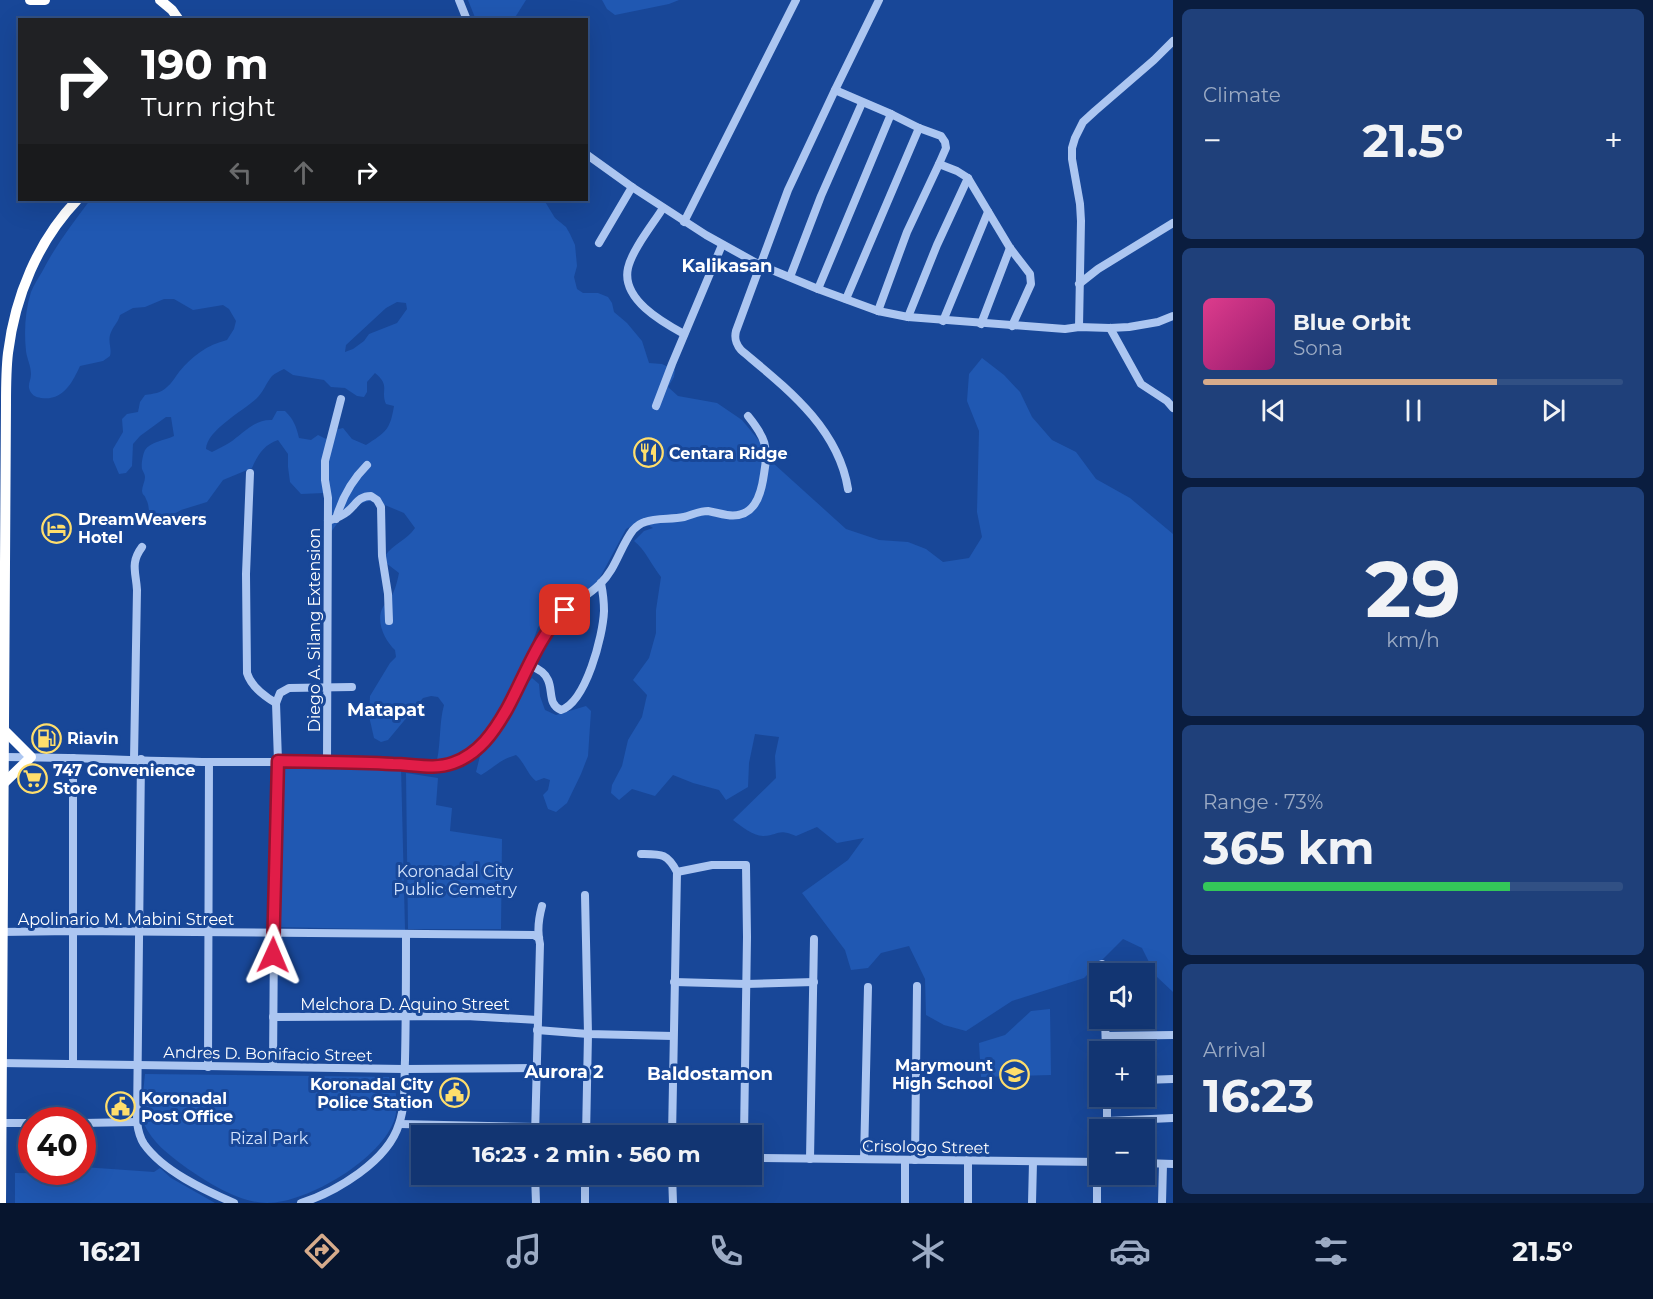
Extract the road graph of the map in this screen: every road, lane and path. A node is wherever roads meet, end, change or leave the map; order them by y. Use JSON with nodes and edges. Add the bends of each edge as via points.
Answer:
{"nodes":[{"id":1,"x":30,"y":0,"type":"edge"},
{"id":2,"x":45,"y":0,"type":"edge"},
{"id":3,"x":160,"y":0,"type":"edge"},
{"id":4,"x":459,"y":0,"type":"edge"},
{"id":5,"x":796,"y":0,"type":"edge"},
{"id":6,"x":879,"y":0,"type":"edge"},
{"id":7,"x":177,"y":18,"type":"edge"},
{"id":8,"x":466,"y":18,"type":"edge"},
{"id":9,"x":1173,"y":41,"type":"edge"},
{"id":10,"x":835,"y":90,"type":"junction"},
{"id":11,"x":862,"y":103,"type":"junction"},
{"id":12,"x":891,"y":114,"type":"junction"},
{"id":13,"x":919,"y":129,"type":"junction"},
{"id":14,"x":588,"y":155,"type":"edge"},
{"id":15,"x":939,"y":164,"type":"junction"},
{"id":16,"x":968,"y":178,"type":"junction"},
{"id":17,"x":632,"y":187,"type":"junction"},
{"id":18,"x":76,"y":201,"type":"edge"},
{"id":19,"x":663,"y":208,"type":"junction"},
{"id":20,"x":988,"y":212,"type":"junction"},
{"id":21,"x":684,"y":222,"type":"junction"},
{"id":22,"x":1173,"y":223,"type":"edge"},
{"id":23,"x":599,"y":243,"type":"dead end"},
{"id":24,"x":722,"y":245,"type":"junction"},
{"id":25,"x":1010,"y":248,"type":"junction"},
{"id":26,"x":760,"y":264,"type":"junction"},
{"id":27,"x":790,"y":277,"type":"junction"},
{"id":28,"x":1079,"y":284,"type":"junction"},
{"id":29,"x":818,"y":289,"type":"junction"},
{"id":30,"x":846,"y":299,"type":"junction"},
{"id":31,"x":878,"y":311,"type":"junction"},
{"id":32,"x":1173,"y":316,"type":"edge"},
{"id":33,"x":908,"y":317,"type":"junction"},
{"id":34,"x":943,"y":321,"type":"junction"},
{"id":35,"x":981,"y":324,"type":"junction"},
{"id":36,"x":1012,"y":326,"type":"junction"},
{"id":37,"x":1079,"y":327,"type":"junction"},
{"id":38,"x":1110,"y":328,"type":"junction"},
{"id":39,"x":684,"y":334,"type":"junction"},
{"id":40,"x":341,"y":399,"type":"dead end"},
{"id":41,"x":656,"y":406,"type":"dead end"},
{"id":42,"x":1173,"y":408,"type":"edge"},
{"id":43,"x":748,"y":416,"type":"dead end"},
{"id":44,"x":367,"y":465,"type":"dead end"},
{"id":45,"x":250,"y":473,"type":"dead end"},
{"id":46,"x":848,"y":489,"type":"dead end"},
{"id":47,"x":332,"y":520,"type":"junction"},
{"id":48,"x":142,"y":547,"type":"dead end"},
{"id":49,"x":601,"y":583,"type":"junction"},
{"id":50,"x":389,"y":621,"type":"dead end"},
{"id":51,"x":2,"y":623,"type":"edge"},
{"id":52,"x":529,"y":665,"type":"junction"},
{"id":53,"x":352,"y":687,"type":"dead end"},
{"id":54,"x":327,"y":688,"type":"junction"},
{"id":55,"x":276,"y":703,"type":"junction"},
{"id":56,"x":2,"y":733,"type":"edge"},
{"id":57,"x":4,"y":757,"type":"junction"},
{"id":58,"x":31,"y":757,"type":"junction"},
{"id":59,"x":73,"y":758,"type":"junction"},
{"id":60,"x":138,"y":759,"type":"junction"},
{"id":61,"x":278,"y":761,"type":"junction"},
{"id":62,"x":209,"y":762,"type":"junction"},
{"id":63,"x":327,"y":762,"type":"junction"},
{"id":64,"x":2,"y":781,"type":"edge"},
{"id":65,"x":641,"y":854,"type":"dead end"},
{"id":66,"x":677,"y":872,"type":"junction"},
{"id":67,"x":585,"y":895,"type":"dead end"},
{"id":68,"x":542,"y":906,"type":"dead end"},
{"id":69,"x":73,"y":931,"type":"junction"},
{"id":70,"x":2,"y":932,"type":"edge"},
{"id":71,"x":139,"y":933,"type":"junction"},
{"id":72,"x":208,"y":933,"type":"junction"},
{"id":73,"x":274,"y":934,"type":"junction"},
{"id":74,"x":406,"y":935,"type":"junction"},
{"id":75,"x":539,"y":938,"type":"junction"},
{"id":76,"x":814,"y":939,"type":"dead end"},
{"id":77,"x":674,"y":982,"type":"junction"},
{"id":78,"x":814,"y":982,"type":"junction"},
{"id":79,"x":746,"y":984,"type":"junction"},
{"id":80,"x":917,"y":986,"type":"dead end"},
{"id":81,"x":868,"y":987,"type":"dead end"},
{"id":82,"x":406,"y":1016,"type":"junction"},
{"id":83,"x":273,"y":1017,"type":"junction"},
{"id":84,"x":538,"y":1020,"type":"junction"},
{"id":85,"x":1106,"y":1029,"type":"edge"},
{"id":86,"x":537,"y":1030,"type":"junction"},
{"id":87,"x":588,"y":1034,"type":"junction"},
{"id":88,"x":1106,"y":1035,"type":"junction"},
{"id":89,"x":1173,"y":1035,"type":"edge"},
{"id":90,"x":673,"y":1036,"type":"junction"},
{"id":91,"x":1106,"y":1041,"type":"edge"},
{"id":92,"x":1,"y":1063,"type":"edge"},
{"id":93,"x":73,"y":1064,"type":"junction"},
{"id":94,"x":138,"y":1066,"type":"junction"},
{"id":95,"x":208,"y":1067,"type":"junction"},
{"id":96,"x":273,"y":1067,"type":"junction"},
{"id":97,"x":536,"y":1068,"type":"junction"},
{"id":98,"x":404,"y":1069,"type":"junction"},
{"id":99,"x":1173,"y":1079,"type":"edge"},
{"id":100,"x":1155,"y":1080,"type":"edge"},
{"id":101,"x":1173,"y":1118,"type":"edge"},
{"id":102,"x":1155,"y":1120,"type":"edge"},
{"id":103,"x":137,"y":1122,"type":"junction"},
{"id":104,"x":2,"y":1123,"type":"junction"},
{"id":105,"x":18,"y":1123,"type":"edge"},
{"id":106,"x":96,"y":1123,"type":"edge"},
{"id":107,"x":400,"y":1124,"type":"junction"},
{"id":108,"x":419,"y":1125,"type":"edge"},
{"id":109,"x":535,"y":1125,"type":"edge"},
{"id":110,"x":586,"y":1125,"type":"edge"},
{"id":111,"x":672,"y":1125,"type":"edge"},
{"id":112,"x":744,"y":1125,"type":"edge"},
{"id":113,"x":762,"y":1158,"type":"edge"},
{"id":114,"x":810,"y":1159,"type":"junction"},
{"id":115,"x":864,"y":1159,"type":"junction"},
{"id":116,"x":905,"y":1160,"type":"junction"},
{"id":117,"x":915,"y":1160,"type":"junction"},
{"id":118,"x":968,"y":1160,"type":"junction"},
{"id":119,"x":1033,"y":1162,"type":"junction"},
{"id":120,"x":1089,"y":1162,"type":"edge"},
{"id":121,"x":1155,"y":1164,"type":"edge"},
{"id":122,"x":1163,"y":1164,"type":"junction"},
{"id":123,"x":1173,"y":1164,"type":"edge"},
{"id":124,"x":536,"y":1185,"type":"edge"},
{"id":125,"x":585,"y":1185,"type":"edge"},
{"id":126,"x":672,"y":1185,"type":"edge"},
{"id":127,"x":1097,"y":1185,"type":"edge"},
{"id":128,"x":1,"y":1203,"type":"edge"},
{"id":129,"x":234,"y":1203,"type":"edge"},
{"id":130,"x":301,"y":1203,"type":"edge"},
{"id":131,"x":536,"y":1203,"type":"edge"},
{"id":132,"x":585,"y":1203,"type":"edge"},
{"id":133,"x":673,"y":1203,"type":"edge"},
{"id":134,"x":905,"y":1203,"type":"edge"},
{"id":135,"x":968,"y":1203,"type":"edge"},
{"id":136,"x":1032,"y":1203,"type":"edge"},
{"id":137,"x":1097,"y":1203,"type":"edge"},
{"id":138,"x":1162,"y":1203,"type":"edge"}],
"edges":[{"from":1,"to":2,"type":"highway"},
{"from":3,"to":7,"type":"highway"},
{"from":4,"to":8,"type":"street"},
{"from":5,"to":21,"type":"street"},
{"from":6,"to":10,"type":"street"},
{"from":9,"to":28,"type":"street","via":[[1083,122],[1075,138],[1072,159],[1081,222]]},
{"from":10,"to":11,"type":"street"},
{"from":10,"to":26,"type":"street","via":[[788,190]]},
{"from":11,"to":12,"type":"street"},
{"from":11,"to":27,"type":"street"},
{"from":12,"to":13,"type":"street"},
{"from":12,"to":29,"type":"street"},
{"from":13,"to":15,"type":"street","via":[[943,139],[946,148]]},
{"from":13,"to":30,"type":"street"},
{"from":14,"to":17,"type":"street"},
{"from":15,"to":16,"type":"street"},
{"from":15,"to":31,"type":"street","via":[[906,232]]},
{"from":16,"to":20,"type":"street"},
{"from":16,"to":33,"type":"street"},
{"from":17,"to":19,"type":"street"},
{"from":17,"to":23,"type":"street"},
{"from":18,"to":51,"type":"highway","via":[[30,270],[11,335]]},
{"from":19,"to":21,"type":"street"},
{"from":19,"to":39,"type":"street","via":[[634,253],[627,276],[634,294],[648,311]]},
{"from":20,"to":25,"type":"street"},
{"from":20,"to":34,"type":"street"},
{"from":21,"to":24,"type":"street"},
{"from":22,"to":28,"type":"street","via":[[1098,268]]},
{"from":24,"to":26,"type":"street"},
{"from":24,"to":39,"type":"street"},
{"from":25,"to":35,"type":"street"},
{"from":25,"to":36,"type":"street","via":[[1031,281]]},
{"from":26,"to":27,"type":"street"},
{"from":26,"to":46,"type":"street","via":[[735,331],[736,345],[814,417],[839,457]]},
{"from":27,"to":29,"type":"street"},
{"from":28,"to":37,"type":"street"},
{"from":29,"to":30,"type":"street"},
{"from":30,"to":31,"type":"street"},
{"from":31,"to":33,"type":"street"},
{"from":32,"to":38,"type":"street","via":[[1145,325]]},
{"from":33,"to":34,"type":"street"},
{"from":34,"to":35,"type":"street"},
{"from":35,"to":36,"type":"street"},
{"from":36,"to":37,"type":"street"},
{"from":37,"to":38,"type":"street"},
{"from":38,"to":42,"type":"street","via":[[1141,384]]},
{"from":39,"to":41,"type":"street"},
{"from":40,"to":47,"type":"street","name":"Diego A. Silang Extension","via":[[325,461]]},
{"from":43,"to":49,"type":"street","via":[[762,436],[767,457],[753,507],[737,515],[705,511],[646,521],[632,531]]},
{"from":44,"to":47,"type":"street","via":[[349,486]]},
{"from":45,"to":55,"type":"street","via":[[247,673],[258,690]]},
{"from":47,"to":50,"type":"street","via":[[364,496],[380,503]]},
{"from":47,"to":54,"type":"street","name":"Diego A. Silang Extension"},
{"from":48,"to":60,"type":"street","via":[[134,559]]},
{"from":49,"to":52,"type":"street","via":[[554,621]]},
{"from":49,"to":52,"type":"street","via":[[604,614],[600,636],[584,688],[576,700],[561,711],[556,708],[549,680]]},
{"from":51,"to":56,"type":"highway"},
{"from":52,"to":63,"type":"street","via":[[498,724],[472,754],[442,766]]},
{"from":53,"to":54,"type":"street"},
{"from":54,"to":55,"type":"street","via":[[290,688],[284,690]]},
{"from":54,"to":63,"type":"street","name":"Diego A. Silang Extension"},
{"from":55,"to":61,"type":"street"},
{"from":56,"to":57,"type":"highway"},
{"from":56,"to":58,"type":"highway"},
{"from":57,"to":58,"type":"street"},
{"from":57,"to":64,"type":"highway"},
{"from":58,"to":59,"type":"street"},
{"from":58,"to":64,"type":"highway"},
{"from":59,"to":60,"type":"street"},
{"from":59,"to":69,"type":"street"},
{"from":60,"to":62,"type":"street"},
{"from":60,"to":71,"type":"street"},
{"from":61,"to":62,"type":"street"},
{"from":61,"to":63,"type":"street"},
{"from":61,"to":73,"type":"street"},
{"from":62,"to":72,"type":"street"},
{"from":64,"to":70,"type":"highway"},
{"from":65,"to":66,"type":"street","via":[[663,855]]},
{"from":66,"to":77,"type":"street"},
{"from":66,"to":79,"type":"street","via":[[746,865]]},
{"from":67,"to":87,"type":"street"},
{"from":68,"to":75,"type":"street"},
{"from":69,"to":70,"type":"street","name":"Apolinario M. Mabini Street"},
{"from":69,"to":71,"type":"street","name":"Apolinario M. Mabini Street"},
{"from":69,"to":93,"type":"street"},
{"from":70,"to":92,"type":"highway"},
{"from":71,"to":72,"type":"street","name":"Apolinario M. Mabini Street"},
{"from":71,"to":94,"type":"street"},
{"from":72,"to":73,"type":"street","name":"Apolinario M. Mabini Street"},
{"from":72,"to":95,"type":"street"},
{"from":73,"to":74,"type":"street","name":"Apolinario M. Mabini Street"},
{"from":73,"to":83,"type":"street"},
{"from":74,"to":75,"type":"street","name":"Apolinario M. Mabini Street"},
{"from":74,"to":82,"type":"street"},
{"from":75,"to":84,"type":"street"},
{"from":76,"to":78,"type":"street"},
{"from":77,"to":79,"type":"street"},
{"from":77,"to":90,"type":"street"},
{"from":78,"to":79,"type":"street"},
{"from":78,"to":114,"type":"street"},
{"from":79,"to":112,"type":"street"},
{"from":80,"to":117,"type":"street"},
{"from":81,"to":115,"type":"street"},
{"from":82,"to":83,"type":"street","name":"Melchora D. Aquino Street"},
{"from":82,"to":84,"type":"street","name":"Melchora D. Aquino Street"},
{"from":82,"to":98,"type":"street"},
{"from":83,"to":96,"type":"street"},
{"from":84,"to":86,"type":"street"},
{"from":85,"to":88,"type":"street"},
{"from":86,"to":87,"type":"street"},
{"from":86,"to":97,"type":"street"},
{"from":87,"to":90,"type":"street"},
{"from":87,"to":110,"type":"street"},
{"from":88,"to":89,"type":"street"},
{"from":88,"to":91,"type":"street"},
{"from":90,"to":111,"type":"street"},
{"from":92,"to":93,"type":"street","name":"Andres D. Bonifacio Street"},
{"from":92,"to":104,"type":"highway"},
{"from":93,"to":94,"type":"street","name":"Andres D. Bonifacio Street"},
{"from":94,"to":95,"type":"street","name":"Andres D. Bonifacio Street"},
{"from":94,"to":103,"type":"street"},
{"from":95,"to":96,"type":"street","name":"Andres D. Bonifacio Street"},
{"from":96,"to":98,"type":"street","name":"Andres D. Bonifacio Street"},
{"from":97,"to":98,"type":"street","name":"Andres D. Bonifacio Street"},
{"from":97,"to":109,"type":"street"},
{"from":98,"to":107,"type":"street"},
{"from":99,"to":100,"type":"street"},
{"from":101,"to":102,"type":"street"},
{"from":103,"to":106,"type":"street"},
{"from":103,"to":129,"type":"street","via":[[143,1143],[165,1166]]},
{"from":104,"to":105,"type":"street"},
{"from":104,"to":128,"type":"highway"},
{"from":107,"to":108,"type":"street"},
{"from":107,"to":130,"type":"street","via":[[374,1161],[359,1173]]},
{"from":113,"to":114,"type":"street","name":"Crisologo Street"},
{"from":114,"to":115,"type":"street","name":"Crisologo Street"},
{"from":115,"to":116,"type":"street","name":"Crisologo Street"},
{"from":116,"to":117,"type":"street","name":"Crisologo Street"},
{"from":116,"to":134,"type":"street"},
{"from":117,"to":118,"type":"street","name":"Crisologo Street"},
{"from":118,"to":119,"type":"street","name":"Crisologo Street"},
{"from":118,"to":135,"type":"street"},
{"from":119,"to":120,"type":"street","name":"Crisologo Street"},
{"from":119,"to":136,"type":"street"},
{"from":121,"to":122,"type":"street"},
{"from":122,"to":123,"type":"street"},
{"from":122,"to":138,"type":"street"},
{"from":124,"to":131,"type":"street"},
{"from":125,"to":132,"type":"street"},
{"from":126,"to":133,"type":"street"},
{"from":127,"to":137,"type":"street"}]}
